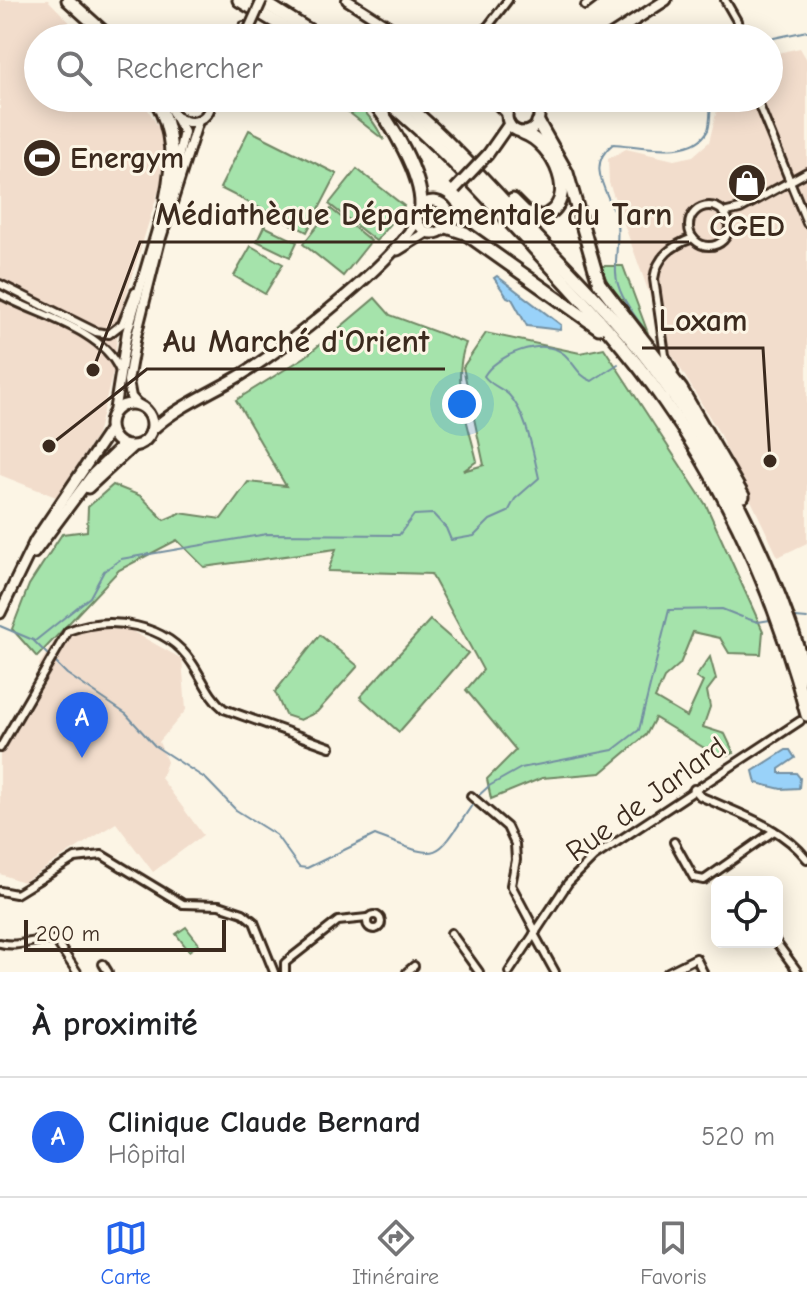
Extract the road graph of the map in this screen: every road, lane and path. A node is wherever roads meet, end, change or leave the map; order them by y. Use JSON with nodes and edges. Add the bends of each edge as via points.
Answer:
{"nodes":[{"id":1,"x":66,"y":0,"type":"edge"},
{"id":2,"x":239,"y":0,"type":"edge"},
{"id":3,"x":260,"y":0,"type":"edge"},
{"id":4,"x":338,"y":0,"type":"edge"},
{"id":5,"x":347,"y":0,"type":"edge"},
{"id":6,"x":508,"y":0,"type":"edge"},
{"id":7,"x":593,"y":0,"type":"edge"},
{"id":8,"x":725,"y":0,"type":"edge"},
{"id":9,"x":661,"y":2,"type":"edge"},
{"id":10,"x":585,"y":6,"type":"dead end"},
{"id":11,"x":89,"y":24,"type":"edge"},
{"id":12,"x":94,"y":24,"type":"edge"},
{"id":13,"x":248,"y":24,"type":"edge"},
{"id":14,"x":279,"y":24,"type":"edge"},
{"id":15,"x":299,"y":24,"type":"edge"},
{"id":16,"x":375,"y":24,"type":"edge"},
{"id":17,"x":385,"y":24,"type":"edge"},
{"id":18,"x":490,"y":24,"type":"edge"},
{"id":19,"x":628,"y":24,"type":"edge"},
{"id":20,"x":738,"y":24,"type":"edge"},
{"id":21,"x":162,"y":112,"type":"edge"},
{"id":22,"x":208,"y":112,"type":"edge"},
{"id":23,"x":380,"y":112,"type":"edge"},
{"id":24,"x":398,"y":112,"type":"edge"},
{"id":25,"x":414,"y":112,"type":"edge"},
{"id":26,"x":502,"y":112,"type":"edge"},
{"id":27,"x":509,"y":112,"type":"edge"},
{"id":28,"x":535,"y":112,"type":"edge"},
{"id":29,"x":540,"y":112,"type":"edge"},
{"id":30,"x":762,"y":112,"type":"edge"},
{"id":31,"x":174,"y":114,"type":"joint"},
{"id":32,"x":538,"y":116,"type":"junction"},
{"id":33,"x":508,"y":119,"type":"junction"},
{"id":34,"x":198,"y":121,"type":"junction"},
{"id":35,"x":522,"y":132,"type":"junction"},
{"id":36,"x":499,"y":143,"type":"junction"},
{"id":37,"x":807,"y":172,"type":"edge"},
{"id":38,"x":481,"y":176,"type":"junction"},
{"id":39,"x":790,"y":182,"type":"junction"},
{"id":40,"x":453,"y":190,"type":"junction"},
{"id":41,"x":166,"y":199,"type":"junction"},
{"id":42,"x":437,"y":201,"type":"junction"},
{"id":43,"x":421,"y":206,"type":"junction"},
{"id":44,"x":448,"y":209,"type":"junction"},
{"id":45,"x":740,"y":209,"type":"junction"},
{"id":46,"x":723,"y":213,"type":"junction"},
{"id":47,"x":417,"y":220,"type":"junction"},
{"id":48,"x":807,"y":223,"type":"edge"},
{"id":49,"x":447,"y":227,"type":"junction"},
{"id":50,"x":729,"y":228,"type":"junction"},
{"id":51,"x":427,"y":232,"type":"junction"},
{"id":52,"x":693,"y":238,"type":"junction"},
{"id":53,"x":366,"y":274,"type":"junction"},
{"id":54,"x":141,"y":277,"type":"junction"},
{"id":55,"x":0,"y":284,"type":"edge"},
{"id":56,"x":0,"y":294,"type":"edge"},
{"id":57,"x":634,"y":361,"type":"junction"},
{"id":58,"x":253,"y":365,"type":"junction"},
{"id":59,"x":119,"y":369,"type":"junction"},
{"id":60,"x":681,"y":389,"type":"junction"},
{"id":61,"x":138,"y":405,"type":"junction"},
{"id":62,"x":114,"y":412,"type":"junction"},
{"id":63,"x":149,"y":415,"type":"junction"},
{"id":64,"x":110,"y":430,"type":"junction"},
{"id":65,"x":151,"y":431,"type":"junction"},
{"id":66,"x":127,"y":446,"type":"junction"},
{"id":67,"x":0,"y":612,"type":"edge"},
{"id":68,"x":787,"y":612,"type":"junction"},
{"id":69,"x":807,"y":677,"type":"edge"},
{"id":70,"x":804,"y":715,"type":"edge"},
{"id":71,"x":330,"y":747,"type":"dead end"},
{"id":72,"x":0,"y":748,"type":"edge"},
{"id":73,"x":694,"y":789,"type":"junction"},
{"id":74,"x":471,"y":796,"type":"dead end"},
{"id":75,"x":774,"y":831,"type":"junction"},
{"id":76,"x":674,"y":842,"type":"dead end"},
{"id":77,"x":807,"y":859,"type":"edge"},
{"id":78,"x":0,"y":891,"type":"edge"},
{"id":79,"x":367,"y":918,"type":"dead end"},
{"id":80,"x":451,"y":933,"type":"dead end"},
{"id":81,"x":535,"y":933,"type":"junction"},
{"id":82,"x":0,"y":943,"type":"edge"},
{"id":83,"x":780,"y":948,"type":"edge"},
{"id":84,"x":103,"y":964,"type":"dead end"},
{"id":85,"x":414,"y":966,"type":"dead end"},
{"id":86,"x":77,"y":972,"type":"edge"},
{"id":87,"x":108,"y":972,"type":"edge"},
{"id":88,"x":274,"y":972,"type":"edge"},
{"id":89,"x":285,"y":972,"type":"edge"},
{"id":90,"x":407,"y":972,"type":"edge"},
{"id":91,"x":479,"y":972,"type":"edge"},
{"id":92,"x":509,"y":972,"type":"edge"},
{"id":93,"x":555,"y":972,"type":"edge"},
{"id":94,"x":668,"y":972,"type":"edge"},
{"id":95,"x":703,"y":972,"type":"edge"},
{"id":96,"x":798,"y":972,"type":"edge"}],
"edges":[{"from":1,"to":11,"type":"highway"},
{"from":1,"to":12,"type":"highway"},
{"from":2,"to":14,"type":"highway"},
{"from":3,"to":13,"type":"main road","bridge":true},
{"from":3,"to":15,"type":"highway"},
{"from":4,"to":16,"type":"main road"},
{"from":5,"to":17,"type":"main road"},
{"from":6,"to":18,"type":"street"},
{"from":7,"to":10,"type":"street"},
{"from":8,"to":20,"type":"street"},
{"from":9,"to":19,"type":"main road"},
{"from":21,"to":41,"type":"highway","via":[[172,151]]},
{"from":22,"to":34,"type":"main road"},
{"from":23,"to":43,"type":"highway","via":[[396,135],[420,191]]},
{"from":24,"to":57,"type":"highway","via":[[462,170]]},
{"from":25,"to":38,"type":"highway"},
{"from":26,"to":33,"type":"main road"},
{"from":27,"to":33,"type":"main road"},
{"from":28,"to":32,"type":"main road"},
{"from":29,"to":32,"type":"main road"},
{"from":30,"to":39,"type":"street"},
{"from":31,"to":34,"type":"main road","via":[[185,122]]},
{"from":31,"to":41,"type":"main road","via":[[184,143]]},
{"from":32,"to":35,"type":"main road"},
{"from":32,"to":60,"type":"highway","via":[[567,173],[599,283]]},
{"from":33,"to":35,"type":"main road"},
{"from":33,"to":36,"type":"main road"},
{"from":34,"to":61,"type":"main road","via":[[136,336],[128,381]]},
{"from":35,"to":36,"type":"main road"},
{"from":35,"to":38,"type":"highway","via":[[542,142],[556,168],[562,191],[557,208],[533,216]]},
{"from":36,"to":40,"type":"main road","bridge":true},
{"from":37,"to":39,"type":"street"},
{"from":38,"to":68,"type":"highway","via":[[665,384],[735,496]]},
{"from":39,"to":45,"type":"street"},
{"from":39,"to":48,"type":"street"},
{"from":40,"to":42,"type":"main road"},
{"from":40,"to":44,"type":"main road"},
{"from":41,"to":54,"type":"main road"},
{"from":42,"to":43,"type":"main road"},
{"from":42,"to":44,"type":"main road"},
{"from":43,"to":47,"type":"main road"},
{"from":44,"to":49,"type":"main road"},
{"from":45,"to":46,"type":"street"},
{"from":45,"to":50,"type":"street"},
{"from":46,"to":50,"type":"street"},
{"from":46,"to":52,"type":"street","via":[[709,207],[695,212],[689,225]]},
{"from":47,"to":51,"type":"main road"},
{"from":47,"to":53,"type":"main road"},
{"from":49,"to":51,"type":"main road"},
{"from":49,"to":57,"type":"highway","via":[[465,233],[578,310]]},
{"from":50,"to":52,"type":"street","via":[[715,245]]},
{"from":51,"to":53,"type":"main road"},
{"from":52,"to":60,"type":"street","via":[[670,249],[654,279],[665,355]]},
{"from":53,"to":58,"type":"main road","via":[[308,326]]},
{"from":54,"to":55,"type":"street","via":[[122,324],[109,334]]},
{"from":54,"to":59,"type":"main road"},
{"from":56,"to":59,"type":"street","via":[[84,335],[110,354]]},
{"from":57,"to":70,"type":"highway","via":[[679,424],[747,543],[787,645]]},
{"from":58,"to":63,"type":"main road","via":[[166,412]]},
{"from":58,"to":65,"type":"main road"},
{"from":59,"to":62,"type":"main road"},
{"from":60,"to":68,"type":"highway","via":[[746,502]]},
{"from":61,"to":62,"type":"main road"},
{"from":61,"to":63,"type":"main road"},
{"from":62,"to":64,"type":"main road"},
{"from":63,"to":65,"type":"main road"},
{"from":64,"to":66,"type":"main road"},
{"from":64,"to":67,"type":"main road","via":[[35,541]]},
{"from":65,"to":66,"type":"main road","via":[[145,441]]},
{"from":66,"to":67,"type":"main road","via":[[68,506]]},
{"from":68,"to":69,"type":"highway"},
{"from":70,"to":73,"type":"street","name":"Rue de Jarlard"},
{"from":71,"to":72,"type":"street","via":[[224,709],[177,646],[141,627],[112,622],[68,631]]},
{"from":73,"to":75,"type":"street"},
{"from":73,"to":81,"type":"street","name":"Rue de Jarlard","via":[[594,857],[568,883]]},
{"from":74,"to":81,"type":"street","via":[[501,818],[515,844],[511,885]]},
{"from":75,"to":76,"type":"street","via":[[704,880],[694,878]]},
{"from":75,"to":77,"type":"street"},
{"from":78,"to":88,"type":"street","via":[[16,894],[75,858],[102,855],[183,904],[219,905],[243,913],[254,922]]},
{"from":79,"to":89,"type":"street","via":[[338,921],[285,963]]},
{"from":80,"to":91,"type":"street"},
{"from":81,"to":92,"type":"street","name":"Rue de Jarlard"},
{"from":81,"to":93,"type":"street"},
{"from":82,"to":86,"type":"street","via":[[56,941]]},
{"from":83,"to":96,"type":"street"},
{"from":84,"to":87,"type":"street"},
{"from":85,"to":90,"type":"street"},
{"from":94,"to":95,"type":"street","via":[[696,958]]}]}
